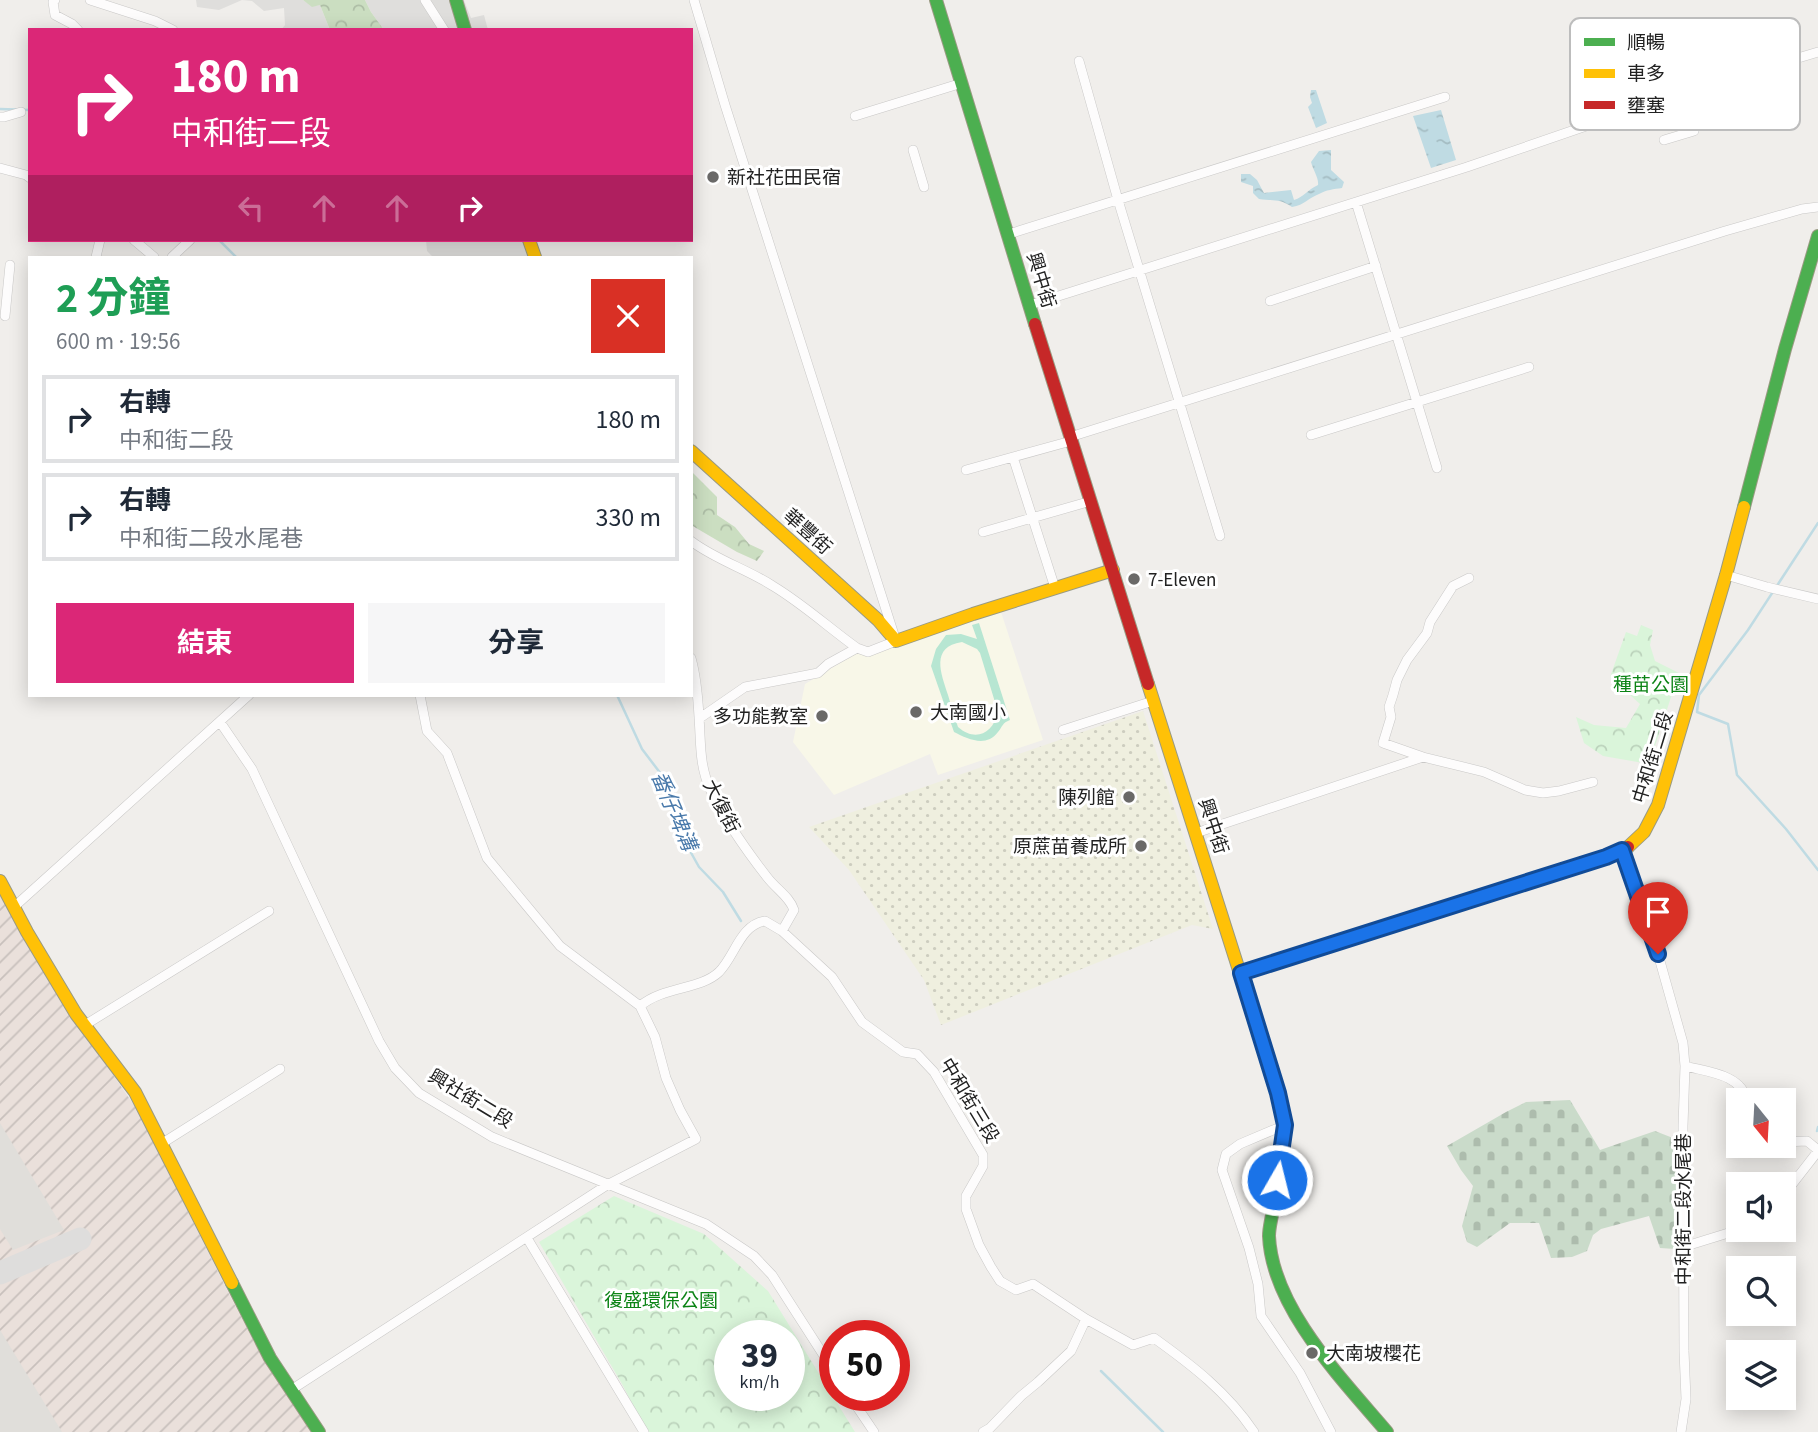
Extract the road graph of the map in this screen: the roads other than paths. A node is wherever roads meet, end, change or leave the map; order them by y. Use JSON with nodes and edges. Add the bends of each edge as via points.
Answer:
{"nodes":[{"id":1,"x":55,"y":0,"type":"edge"},
{"id":2,"x":90,"y":0,"type":"edge"},
{"id":3,"x":425,"y":0,"type":"edge"},
{"id":4,"x":456,"y":0,"type":"edge"},
{"id":5,"x":694,"y":0,"type":"edge"},
{"id":6,"x":936,"y":0,"type":"edge"},
{"id":7,"x":76,"y":28,"type":"edge"},
{"id":8,"x":169,"y":28,"type":"edge"},
{"id":9,"x":443,"y":28,"type":"edge"},
{"id":10,"x":464,"y":28,"type":"edge"},
{"id":11,"x":1818,"y":52,"type":"edge"},
{"id":12,"x":1800,"y":57,"type":"edge"},
{"id":13,"x":1079,"y":61,"type":"dead end"},
{"id":14,"x":962,"y":83,"type":"junction"},
{"id":15,"x":1445,"y":97,"type":"dead end"},
{"id":16,"x":21,"y":112,"type":"dead end"},
{"id":17,"x":855,"y":116,"type":"dead end"},
{"id":18,"x":0,"y":117,"type":"edge"},
{"id":19,"x":1574,"y":130,"type":"edge"},
{"id":20,"x":1694,"y":131,"type":"dead end"},
{"id":21,"x":1664,"y":140,"type":"dead end"},
{"id":22,"x":913,"y":150,"type":"dead end"},
{"id":23,"x":0,"y":168,"type":"edge"},
{"id":24,"x":28,"y":176,"type":"edge"},
{"id":25,"x":924,"y":187,"type":"dead end"},
{"id":26,"x":1118,"y":200,"type":"junction"},
{"id":27,"x":1356,"y":202,"type":"junction"},
{"id":28,"x":1818,"y":207,"type":"edge"},
{"id":29,"x":1009,"y":234,"type":"junction"},
{"id":30,"x":1818,"y":236,"type":"edge"},
{"id":31,"x":136,"y":242,"type":"edge"},
{"id":32,"x":188,"y":242,"type":"edge"},
{"id":33,"x":152,"y":256,"type":"edge"},
{"id":34,"x":173,"y":256,"type":"edge"},
{"id":35,"x":10,"y":265,"type":"dead end"},
{"id":36,"x":1376,"y":267,"type":"junction"},
{"id":37,"x":1139,"y":270,"type":"junction"},
{"id":38,"x":1270,"y":301,"type":"dead end"},
{"id":39,"x":1030,"y":305,"type":"junction"},
{"id":40,"x":5,"y":316,"type":"dead end"},
{"id":41,"x":1397,"y":335,"type":"junction"},
{"id":42,"x":1529,"y":367,"type":"dead end"},
{"id":43,"x":1417,"y":402,"type":"junction"},
{"id":44,"x":1180,"y":403,"type":"junction"},
{"id":45,"x":1311,"y":435,"type":"dead end"},
{"id":46,"x":1071,"y":439,"type":"junction"},
{"id":47,"x":693,"y":454,"type":"edge"},
{"id":48,"x":1013,"y":457,"type":"junction"},
{"id":49,"x":1437,"y":468,"type":"dead end"},
{"id":50,"x":966,"y":470,"type":"dead end"},
{"id":51,"x":1091,"y":502,"type":"junction"},
{"id":52,"x":1033,"y":518,"type":"junction"},
{"id":53,"x":983,"y":532,"type":"dead end"},
{"id":54,"x":1220,"y":536,"type":"dead end"},
{"id":55,"x":693,"y":543,"type":"edge"},
{"id":56,"x":1113,"y":570,"type":"junction"},
{"id":57,"x":1726,"y":575,"type":"junction"},
{"id":58,"x":1469,"y":578,"type":"dead end"},
{"id":59,"x":1055,"y":588,"type":"junction"},
{"id":60,"x":1818,"y":599,"type":"edge"},
{"id":61,"x":896,"y":641,"type":"junction"},
{"id":62,"x":857,"y":648,"type":"junction"},
{"id":63,"x":693,"y":671,"type":"edge"},
{"id":64,"x":247,"y":697,"type":"edge"},
{"id":65,"x":420,"y":697,"type":"edge"},
{"id":66,"x":1153,"y":701,"type":"junction"},
{"id":67,"x":700,"y":718,"type":"junction"},
{"id":68,"x":220,"y":722,"type":"junction"},
{"id":69,"x":1063,"y":730,"type":"dead end"},
{"id":70,"x":1423,"y":757,"type":"junction"},
{"id":71,"x":1593,"y":782,"type":"dead end"},
{"id":72,"x":1196,"y":834,"type":"junction"},
{"id":73,"x":1622,"y":850,"type":"junction"},
{"id":74,"x":0,"y":881,"type":"edge"},
{"id":75,"x":14,"y":907,"type":"junction"},
{"id":76,"x":270,"y":911,"type":"dead end"},
{"id":77,"x":782,"y":931,"type":"junction"},
{"id":78,"x":1241,"y":973,"type":"junction"},
{"id":79,"x":640,"y":1006,"type":"junction"},
{"id":80,"x":85,"y":1026,"type":"junction"},
{"id":81,"x":1685,"y":1066,"type":"junction"},
{"id":82,"x":280,"y":1069,"type":"dead end"},
{"id":83,"x":1741,"y":1088,"type":"edge"},
{"id":84,"x":1285,"y":1125,"type":"junction"},
{"id":85,"x":1796,"y":1141,"type":"edge"},
{"id":86,"x":161,"y":1144,"type":"junction"},
{"id":87,"x":1818,"y":1151,"type":"edge"},
{"id":88,"x":1796,"y":1179,"type":"edge"},
{"id":89,"x":607,"y":1185,"type":"junction"},
{"id":90,"x":1726,"y":1234,"type":"edge"},
{"id":91,"x":527,"y":1238,"type":"junction"},
{"id":92,"x":1683,"y":1247,"type":"junction"},
{"id":93,"x":1086,"y":1319,"type":"junction"},
{"id":94,"x":819,"y":1348,"type":"edge"},
{"id":95,"x":291,"y":1390,"type":"junction"},
{"id":96,"x":860,"y":1411,"type":"edge"},
{"id":97,"x":319,"y":1432,"type":"edge"},
{"id":98,"x":644,"y":1432,"type":"edge"},
{"id":99,"x":874,"y":1432,"type":"edge"},
{"id":100,"x":983,"y":1432,"type":"edge"},
{"id":101,"x":1254,"y":1432,"type":"edge"},
{"id":102,"x":1331,"y":1432,"type":"edge"},
{"id":103,"x":1387,"y":1432,"type":"edge"},
{"id":104,"x":1681,"y":1432,"type":"edge"}],
"edges":[{"from":1,"to":7,"type":"street","via":[[55,15]]},
{"from":2,"to":8,"type":"street"},
{"from":3,"to":9,"type":"street"},
{"from":4,"to":10,"type":"street"},
{"from":5,"to":61,"type":"street"},
{"from":6,"to":14,"type":"street","name":"興中街"},
{"from":11,"to":12,"type":"street"},
{"from":13,"to":26,"type":"street"},
{"from":14,"to":17,"type":"street"},
{"from":14,"to":29,"type":"street","name":"興中街"},
{"from":15,"to":26,"type":"street"},
{"from":16,"to":18,"type":"street"},
{"from":19,"to":27,"type":"street"},
{"from":20,"to":21,"type":"street"},
{"from":22,"to":25,"type":"street"},
{"from":23,"to":24,"type":"street"},
{"from":26,"to":29,"type":"street"},
{"from":26,"to":37,"type":"street"},
{"from":27,"to":36,"type":"street"},
{"from":27,"to":37,"type":"street"},
{"from":28,"to":41,"type":"street","via":[[1725,231]]},
{"from":29,"to":39,"type":"street","name":"興中街"},
{"from":30,"to":57,"type":"street","name":"中和街二段"},
{"from":31,"to":33,"type":"street"},
{"from":32,"to":34,"type":"street"},
{"from":35,"to":40,"type":"street"},
{"from":36,"to":38,"type":"street"},
{"from":36,"to":41,"type":"street"},
{"from":37,"to":39,"type":"street"},
{"from":37,"to":44,"type":"street"},
{"from":39,"to":46,"type":"street","name":"興中街"},
{"from":41,"to":43,"type":"street"},
{"from":41,"to":44,"type":"street"},
{"from":42,"to":43,"type":"street"},
{"from":43,"to":45,"type":"street"},
{"from":43,"to":49,"type":"street"},
{"from":44,"to":46,"type":"street"},
{"from":44,"to":54,"type":"street"},
{"from":46,"to":48,"type":"street"},
{"from":46,"to":51,"type":"street","name":"興中街"},
{"from":47,"to":61,"type":"street","name":"華豐街"},
{"from":48,"to":50,"type":"street"},
{"from":48,"to":52,"type":"street"},
{"from":51,"to":52,"type":"street"},
{"from":51,"to":56,"type":"street","name":"興中街"},
{"from":52,"to":53,"type":"street"},
{"from":52,"to":59,"type":"street"},
{"from":55,"to":62,"type":"street","via":[[774,586]]},
{"from":56,"to":59,"type":"street"},
{"from":56,"to":66,"type":"street","name":"興中街"},
{"from":57,"to":60,"type":"street"},
{"from":57,"to":73,"type":"street","name":"中和街二段","via":[[1658,805],[1641,839]]},
{"from":58,"to":70,"type":"street","via":[[1453,586],[1406,660],[1389,707],[1391,717],[1383,743]]},
{"from":59,"to":61,"type":"street"},
{"from":61,"to":62,"type":"street","via":[[868,652]]},
{"from":62,"to":67,"type":"street","via":[[818,673],[745,687]]},
{"from":63,"to":67,"type":"street","name":"大復街"},
{"from":64,"to":68,"type":"street"},
{"from":65,"to":79,"type":"street","via":[[427,731],[447,753],[487,858],[560,946]]},
{"from":66,"to":69,"type":"street"},
{"from":66,"to":72,"type":"street","name":"興中街"},
{"from":67,"to":77,"type":"street","name":"大復街","via":[[700,756],[710,788],[750,855],[792,902],[794,910]]},
{"from":68,"to":75,"type":"street"},
{"from":68,"to":89,"type":"street","name":"興社街二段","via":[[252,769],[395,1069],[419,1093],[492,1137]]},
{"from":70,"to":71,"type":"street","via":[[1543,793]]},
{"from":70,"to":72,"type":"street"},
{"from":72,"to":78,"type":"street","name":"興中街"},
{"from":73,"to":78,"type":"street","name":"中和街二段"},
{"from":73,"to":81,"type":"street","name":"中和街二段水尾巷","via":[[1664,975]]},
{"from":74,"to":75,"type":"street"},
{"from":75,"to":80,"type":"street"},
{"from":76,"to":80,"type":"street"},
{"from":77,"to":79,"type":"street","via":[[765,921],[755,922],[719,972]]},
{"from":77,"to":93,"type":"street","name":"中和街三段","via":[[832,977],[862,1022],[903,1052],[917,1054],[934,1072],[983,1156],[983,1166],[966,1196],[966,1209],[979,1245],[1000,1281],[1016,1290],[1033,1284]]},
{"from":78,"to":84,"type":"street"},
{"from":79,"to":89,"type":"street","via":[[655,1037],[666,1078],[696,1139]]},
{"from":80,"to":86,"type":"street","via":[[135,1092]]},
{"from":81,"to":83,"type":"street","via":[[1730,1078]]},
{"from":81,"to":92,"type":"street","name":"中和街二段水尾巷"},
{"from":82,"to":86,"type":"street"},
{"from":84,"to":102,"type":"street","via":[[1226,1154],[1222,1170],[1249,1248],[1261,1316],[1300,1373]]},
{"from":84,"to":103,"type":"street","via":[[1269,1235],[1282,1287],[1309,1336]]},
{"from":85,"to":87,"type":"street","via":[[1807,1141]]},
{"from":86,"to":95,"type":"street","via":[[270,1358]]},
{"from":87,"to":88,"type":"street"},
{"from":89,"to":91,"type":"street"},
{"from":89,"to":94,"type":"street","name":"興社街二段","via":[[706,1224],[754,1256]]},
{"from":90,"to":92,"type":"street"},
{"from":91,"to":95,"type":"street"},
{"from":91,"to":98,"type":"street"},
{"from":92,"to":104,"type":"street","name":"中和街二段水尾巷","via":[[1686,1399]]},
{"from":93,"to":100,"type":"street","via":[[1071,1351]]},
{"from":93,"to":101,"type":"street","name":"中和街三段","via":[[1133,1345],[1154,1338],[1197,1369]]},
{"from":95,"to":97,"type":"street"},
{"from":96,"to":99,"type":"street"}]}
